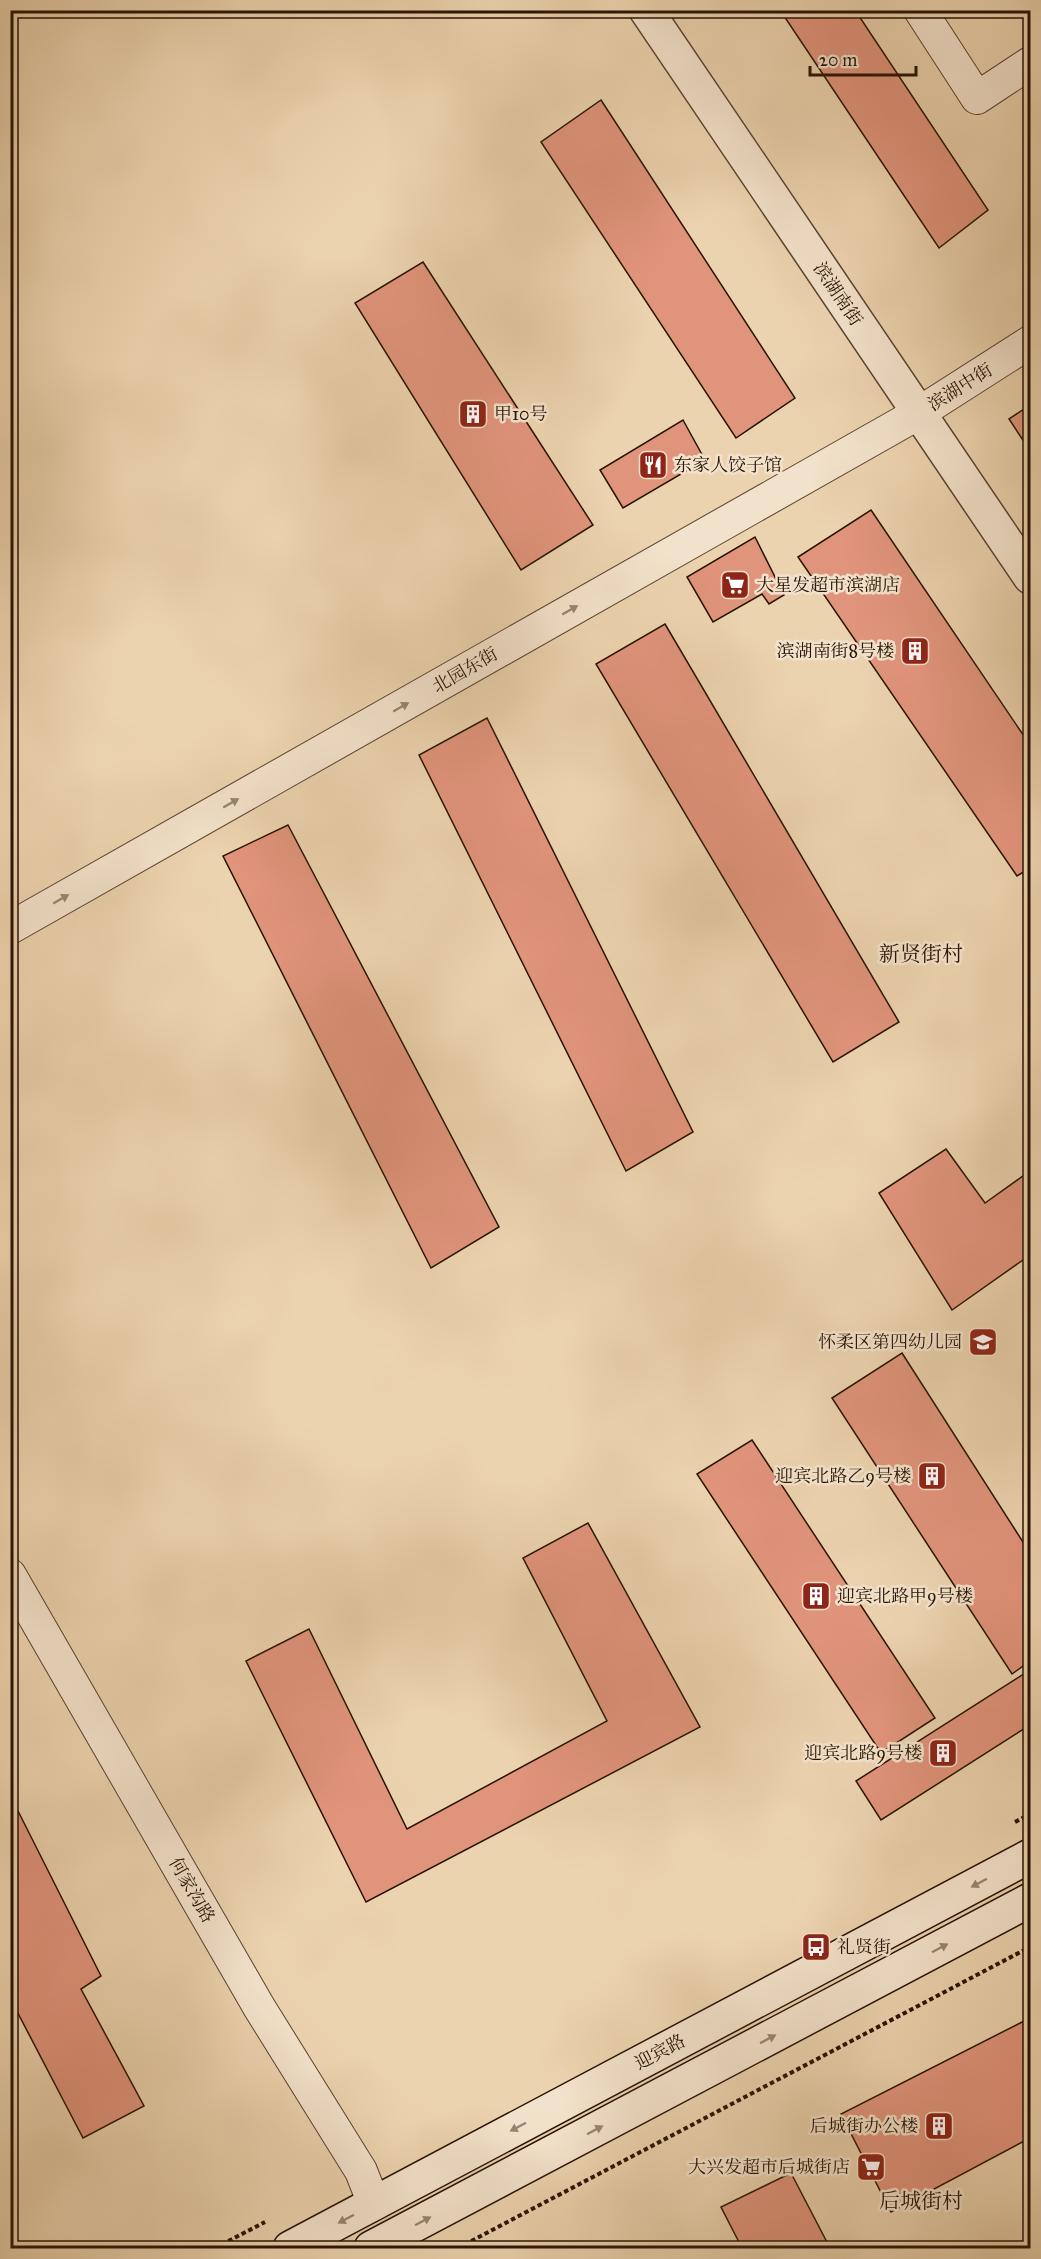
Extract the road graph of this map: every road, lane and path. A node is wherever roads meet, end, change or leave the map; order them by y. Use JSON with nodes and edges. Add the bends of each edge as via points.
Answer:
{"nodes":[{"id":1,"x":646,"y":10,"type":"edge"},
{"id":2,"x":920,"y":10,"type":"edge"},
{"id":3,"x":1030,"y":63,"type":"edge"},
{"id":4,"x":1030,"y":342,"type":"edge"},
{"id":5,"x":919,"y":413,"type":"junction"},
{"id":6,"x":1030,"y":577,"type":"edge"},
{"id":7,"x":10,"y":928,"type":"edge"},
{"id":8,"x":10,"y":1575,"type":"edge"},
{"id":9,"x":1030,"y":1856,"type":"edge"},
{"id":10,"x":1030,"y":1900,"type":"edge"},
{"id":11,"x":1030,"y":1947,"type":"edge"},
{"id":12,"x":374,"y":2204,"type":"junction"},
{"id":13,"x":290,"y":2248,"type":"edge"},
{"id":14,"x":371,"y":2248,"type":"edge"},
{"id":15,"x":458,"y":2248,"type":"edge"}],
"edges":[{"from":1,"to":5,"type":"main road","name":"滨湖南街"},
{"from":2,"to":3,"type":"street","via":[[977,98]]},
{"from":4,"to":5,"type":"street","name":"滨湖中街"},
{"from":5,"to":6,"type":"main road","name":"滨湖南街"},
{"from":7,"to":5,"type":"street","name":"北园东街","one_way":true},
{"from":8,"to":12,"type":"street","name":"何家沟路","via":[[259,2007],[361,2171]]},
{"from":9,"to":12,"type":"main road","name":"迎宾路","one_way":true},
{"from":14,"to":10,"type":"main road","one_way":true},
{"from":11,"to":15,"type":"path"},
{"from":12,"to":13,"type":"main road","name":"迎宾路","one_way":true}]}
